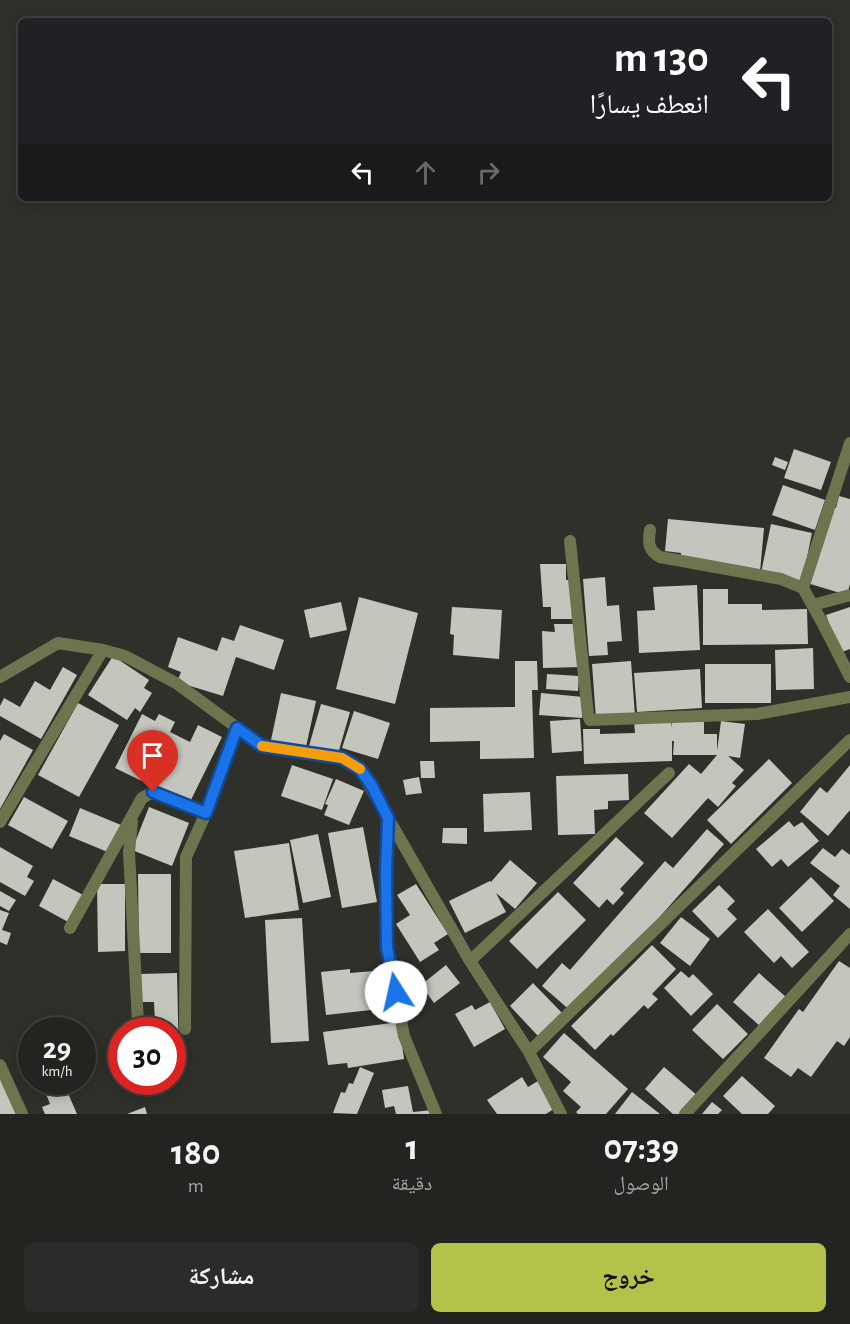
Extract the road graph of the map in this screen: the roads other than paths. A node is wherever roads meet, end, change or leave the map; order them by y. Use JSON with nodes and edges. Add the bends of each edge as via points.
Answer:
{"nodes":[{"id":1,"x":850,"y":443,"type":"edge"},
{"id":2,"x":650,"y":530,"type":"dead end"},
{"id":3,"x":570,"y":541,"type":"dead end"},
{"id":4,"x":803,"y":588,"type":"junction"},
{"id":5,"x":850,"y":595,"type":"edge"},
{"id":6,"x":813,"y":604,"type":"junction"},
{"id":7,"x":103,"y":650,"type":"junction"},
{"id":8,"x":0,"y":677,"type":"edge"},
{"id":9,"x":850,"y":678,"type":"edge"},
{"id":10,"x":850,"y":697,"type":"edge"},
{"id":11,"x":237,"y":728,"type":"junction"},
{"id":12,"x":850,"y":740,"type":"edge"},
{"id":13,"x":669,"y":773,"type":"dead end"},
{"id":14,"x":206,"y":813,"type":"junction"},
{"id":15,"x":133,"y":815,"type":"junction"},
{"id":16,"x":388,"y":818,"type":"junction"},
{"id":17,"x":0,"y":822,"type":"edge"},
{"id":18,"x":70,"y":928,"type":"dead end"},
{"id":19,"x":850,"y":934,"type":"edge"},
{"id":20,"x":470,"y":961,"type":"junction"},
{"id":21,"x":138,"y":1017,"type":"edge"},
{"id":22,"x":185,"y":1017,"type":"edge"},
{"id":23,"x":529,"y":1052,"type":"junction"},
{"id":24,"x":0,"y":1065,"type":"edge"},
{"id":25,"x":22,"y":1114,"type":"edge"},
{"id":26,"x":436,"y":1114,"type":"edge"},
{"id":27,"x":561,"y":1114,"type":"edge"},
{"id":28,"x":685,"y":1114,"type":"edge"}],
"edges":[{"from":1,"to":4,"type":"street"},
{"from":2,"to":4,"type":"street","via":[[651,552],[660,557],[781,579]]},
{"from":3,"to":10,"type":"street","via":[[590,720],[757,714]]},
{"from":4,"to":6,"type":"street"},
{"from":5,"to":6,"type":"street"},
{"from":6,"to":9,"type":"street"},
{"from":7,"to":8,"type":"street","via":[[58,643]]},
{"from":7,"to":11,"type":"street","via":[[125,656],[176,683]]},
{"from":7,"to":17,"type":"street"},
{"from":11,"to":14,"type":"street"},
{"from":11,"to":16,"type":"street","via":[[262,746],[342,758],[360,769]]},
{"from":12,"to":23,"type":"street"},
{"from":13,"to":20,"type":"street"},
{"from":14,"to":15,"type":"street","via":[[153,792],[142,798]]},
{"from":14,"to":22,"type":"street","via":[[186,857]]},
{"from":15,"to":18,"type":"street"},
{"from":15,"to":21,"type":"street","via":[[129,852]]},
{"from":16,"to":20,"type":"street"},
{"from":16,"to":26,"type":"street","via":[[387,948],[404,1036]]},
{"from":19,"to":28,"type":"street"},
{"from":20,"to":23,"type":"street"},
{"from":23,"to":27,"type":"street"},
{"from":24,"to":25,"type":"street"}]}
